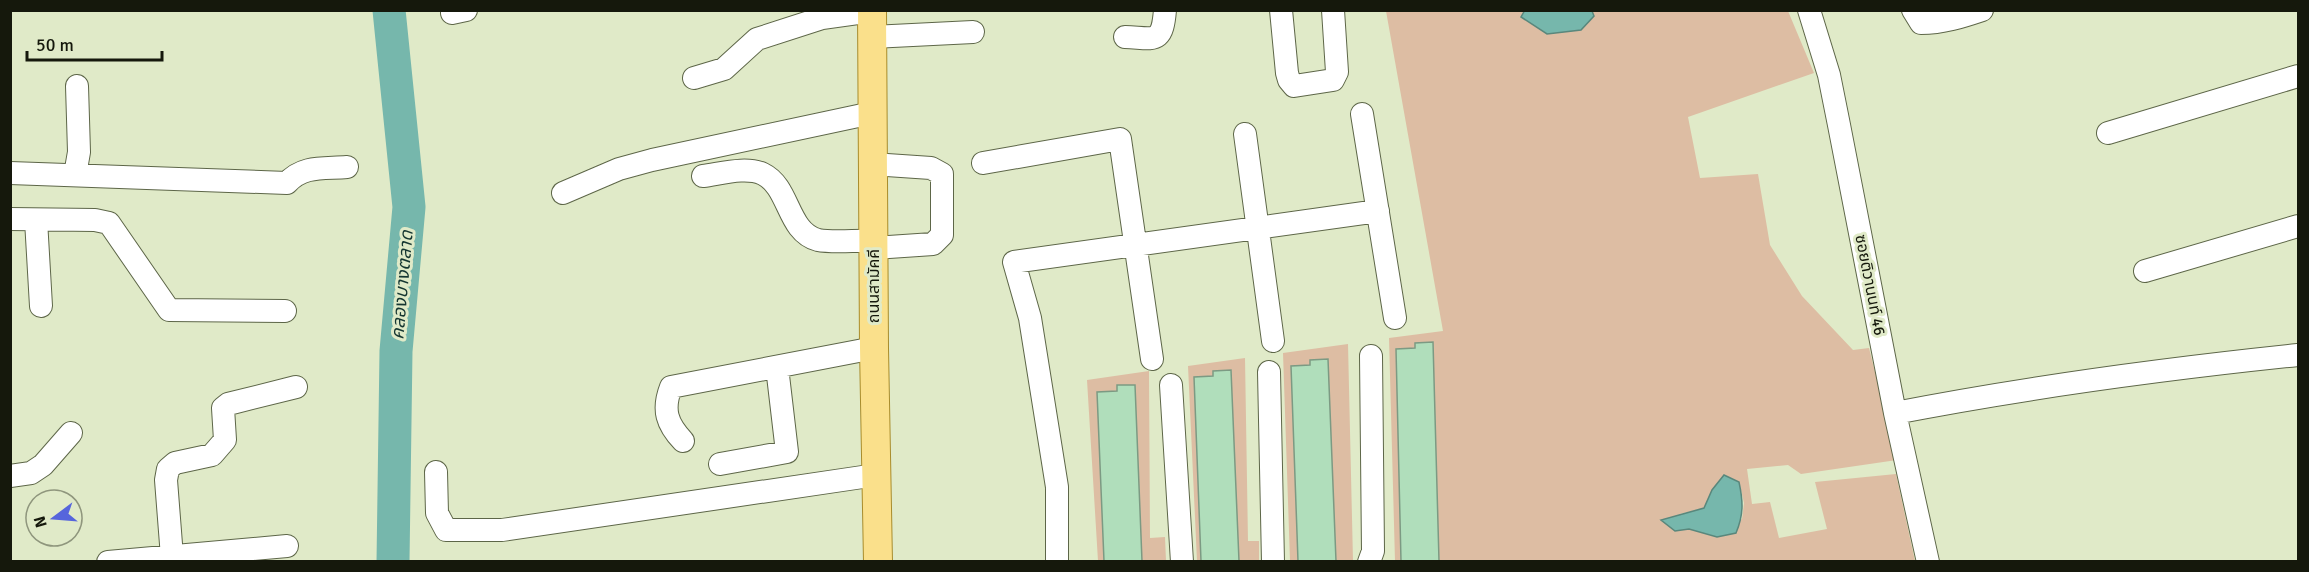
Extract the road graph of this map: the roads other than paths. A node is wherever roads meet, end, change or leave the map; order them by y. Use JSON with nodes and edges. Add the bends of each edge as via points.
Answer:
{"nodes":[{"id":1,"x":1165,"y":10,"type":"edge"},
{"id":2,"x":1281,"y":10,"type":"edge"},
{"id":3,"x":1333,"y":10,"type":"edge"},
{"id":4,"x":1809,"y":10,"type":"edge"},
{"id":5,"x":1913,"y":10,"type":"edge"},
{"id":6,"x":1982,"y":10,"type":"edge"},
{"id":7,"x":872,"y":24,"type":"edge"},
{"id":8,"x":974,"y":32,"type":"dead end"},
{"id":9,"x":1125,"y":37,"type":"dead end"},
{"id":10,"x":2298,"y":76,"type":"edge"},
{"id":11,"x":694,"y":78,"type":"dead end"},
{"id":12,"x":77,"y":86,"type":"dead end"},
{"id":13,"x":872,"y":113,"type":"junction"},
{"id":14,"x":1362,"y":114,"type":"dead end"},
{"id":15,"x":2108,"y":133,"type":"dead end"},
{"id":16,"x":1245,"y":134,"type":"dead end"},
{"id":17,"x":982,"y":163,"type":"dead end"},
{"id":18,"x":872,"y":164,"type":"junction"},
{"id":19,"x":347,"y":167,"type":"dead end"},
{"id":20,"x":10,"y":173,"type":"edge"},
{"id":21,"x":75,"y":176,"type":"junction"},
{"id":22,"x":703,"y":176,"type":"dead end"},
{"id":23,"x":563,"y":193,"type":"dead end"},
{"id":24,"x":1378,"y":211,"type":"junction"},
{"id":25,"x":10,"y":219,"type":"edge"},
{"id":26,"x":36,"y":220,"type":"junction"},
{"id":27,"x":2298,"y":226,"type":"edge"},
{"id":28,"x":1258,"y":228,"type":"junction"},
{"id":29,"x":874,"y":244,"type":"junction"},
{"id":30,"x":1136,"y":245,"type":"junction"},
{"id":31,"x":2145,"y":271,"type":"dead end"},
{"id":32,"x":41,"y":306,"type":"dead end"},
{"id":33,"x":285,"y":311,"type":"dead end"},
{"id":34,"x":1395,"y":318,"type":"dead end"},
{"id":35,"x":1273,"y":341,"type":"dead end"},
{"id":36,"x":874,"y":348,"type":"junction"},
{"id":37,"x":2298,"y":355,"type":"edge"},
{"id":38,"x":1371,"y":356,"type":"dead end"},
{"id":39,"x":1152,"y":359,"type":"dead end"},
{"id":40,"x":777,"y":367,"type":"junction"},
{"id":41,"x":1269,"y":372,"type":"dead end"},
{"id":42,"x":1171,"y":385,"type":"dead end"},
{"id":43,"x":296,"y":387,"type":"dead end"},
{"id":44,"x":1895,"y":413,"type":"junction"},
{"id":45,"x":71,"y":434,"type":"dead end"},
{"id":46,"x":683,"y":441,"type":"dead end"},
{"id":47,"x":720,"y":464,"type":"dead end"},
{"id":48,"x":436,"y":472,"type":"dead end"},
{"id":49,"x":876,"y":475,"type":"junction"},
{"id":50,"x":10,"y":476,"type":"edge"},
{"id":51,"x":287,"y":546,"type":"dead end"},
{"id":52,"x":172,"y":557,"type":"junction"},
{"id":53,"x":108,"y":561,"type":"edge"},
{"id":54,"x":878,"y":561,"type":"edge"},
{"id":55,"x":1057,"y":561,"type":"edge"},
{"id":56,"x":1182,"y":561,"type":"edge"},
{"id":57,"x":1273,"y":561,"type":"edge"},
{"id":58,"x":1369,"y":561,"type":"edge"},
{"id":59,"x":1928,"y":561,"type":"edge"}],
"edges":[{"from":1,"to":9,"type":"street","via":[[1160,35]]},
{"from":2,"to":3,"type":"street","via":[[1287,73],[1294,86],[1333,80],[1337,72]]},
{"from":4,"to":44,"type":"street","name":"ซอยติวานนท์ 46","via":[[1835,99]]},
{"from":5,"to":6,"type":"street","via":[[1921,23],[1935,23]]},
{"from":7,"to":8,"type":"street"},
{"from":7,"to":11,"type":"street","via":[[822,18],[757,39],[724,69]]},
{"from":7,"to":13,"type":"main road","name":"ถนนสามัคคี"},
{"from":10,"to":15,"type":"street"},
{"from":12,"to":21,"type":"street","via":[[79,152]]},
{"from":13,"to":18,"type":"main road","name":"ถนนสามัคคี"},
{"from":13,"to":23,"type":"street","via":[[652,160],[619,169]]},
{"from":14,"to":24,"type":"street"},
{"from":16,"to":28,"type":"street"},
{"from":17,"to":30,"type":"street","via":[[1120,139]]},
{"from":18,"to":29,"type":"main road","name":"ถนนสามัคคี"},
{"from":18,"to":29,"type":"street","via":[[931,168],[942,174],[942,235],[933,244]]},
{"from":19,"to":21,"type":"street","via":[[307,170],[296,173],[287,183]]},
{"from":20,"to":21,"type":"street"},
{"from":22,"to":29,"type":"street","via":[[747,171],[763,174],[777,186],[803,231],[818,240]]},
{"from":24,"to":28,"type":"street"},
{"from":24,"to":34,"type":"street"},
{"from":25,"to":26,"type":"street"},
{"from":26,"to":32,"type":"street"},
{"from":26,"to":33,"type":"street","via":[[109,223],[169,310]]},
{"from":27,"to":31,"type":"street"},
{"from":28,"to":30,"type":"street"},
{"from":28,"to":35,"type":"street"},
{"from":29,"to":36,"type":"main road","name":"ถนนสามัคคี"},
{"from":30,"to":39,"type":"street"},
{"from":30,"to":55,"type":"street","via":[[1014,262],[1030,318],[1057,487]]},
{"from":36,"to":40,"type":"street"},
{"from":36,"to":49,"type":"main road","name":"ถนนสามัคคี"},
{"from":37,"to":44,"type":"street","via":[[2157,370],[1980,396]]},
{"from":38,"to":58,"type":"street","via":[[1373,550]]},
{"from":40,"to":46,"type":"street","via":[[671,387],[667,409],[670,427]]},
{"from":40,"to":47,"type":"street","via":[[787,452]]},
{"from":41,"to":57,"type":"street"},
{"from":42,"to":56,"type":"street"},
{"from":43,"to":52,"type":"street","via":[[228,404],[223,408],[225,440],[212,455],[175,463],[168,469]]},
{"from":44,"to":59,"type":"street","name":"ซอยติวานนท์ 46"},
{"from":45,"to":50,"type":"street","via":[[43,465],[31,473]]},
{"from":48,"to":49,"type":"street","via":[[437,513],[446,530],[502,530]]},
{"from":49,"to":54,"type":"main road","name":"ถนนสามัคคี"},
{"from":51,"to":52,"type":"street"},
{"from":52,"to":53,"type":"street"}]}
